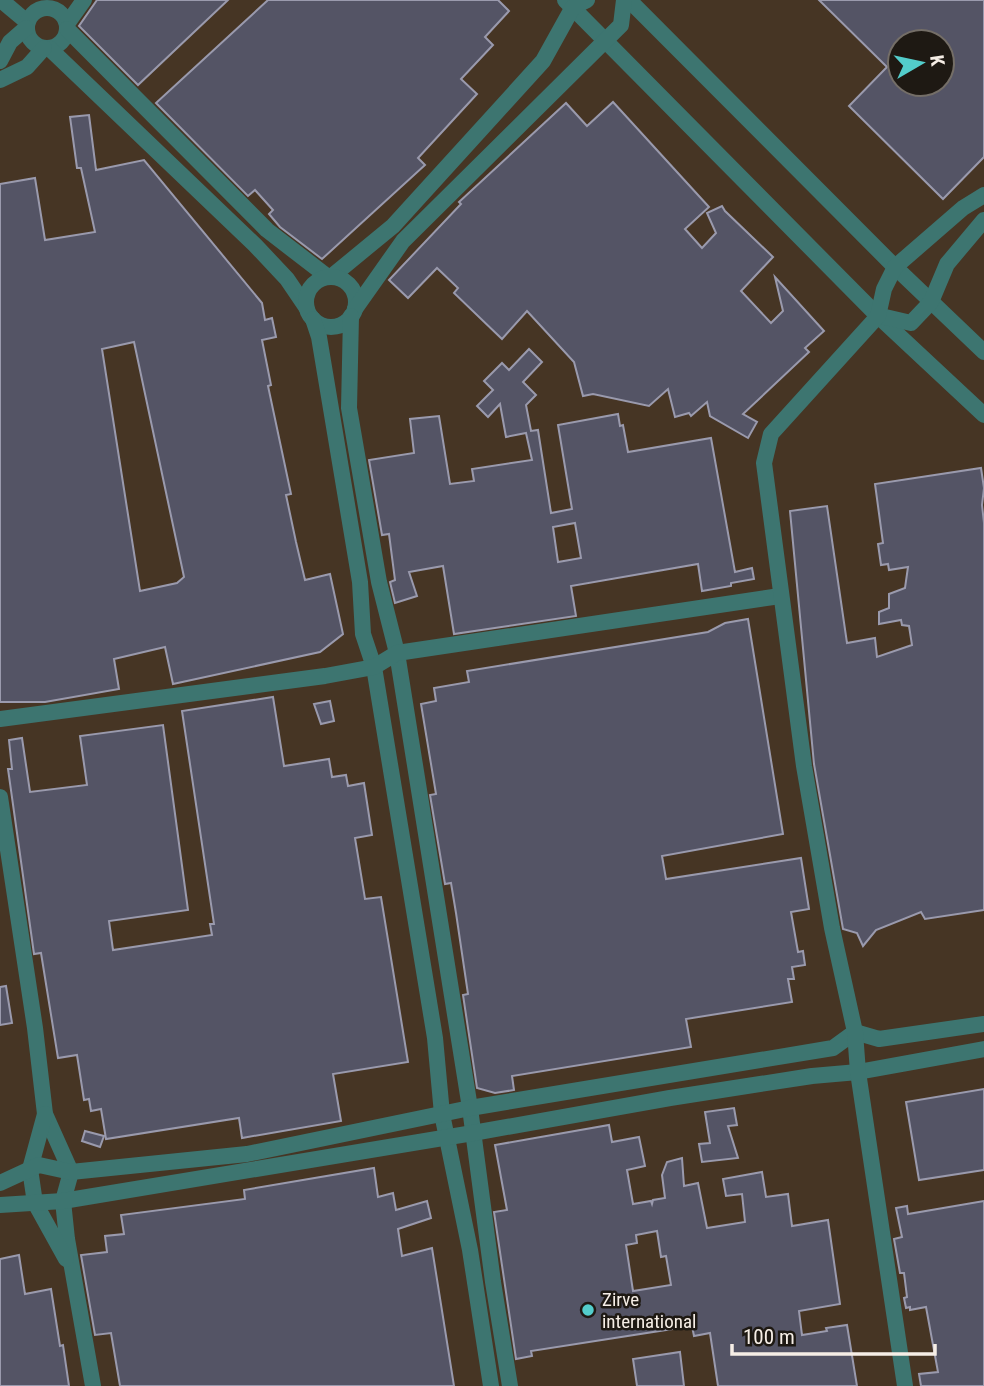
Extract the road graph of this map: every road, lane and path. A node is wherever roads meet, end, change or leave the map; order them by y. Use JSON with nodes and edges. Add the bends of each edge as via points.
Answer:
{"nodes":[{"id":1,"x":1,"y":0,"type":"edge"},
{"id":2,"x":84,"y":0,"type":"edge"},
{"id":3,"x":624,"y":0,"type":"edge"},
{"id":4,"x":629,"y":0,"type":"edge"},
{"id":5,"x":575,"y":2,"type":"edge"},
{"id":6,"x":46,"y":4,"type":"edge"},
{"id":7,"x":27,"y":25,"type":"junction"},
{"id":8,"x":67,"y":27,"type":"junction"},
{"id":9,"x":606,"y":42,"type":"junction"},
{"id":10,"x":46,"y":48,"type":"junction"},
{"id":11,"x":0,"y":61,"type":"edge"},
{"id":12,"x":0,"y":80,"type":"edge"},
{"id":13,"x":201,"y":163,"type":"junction"},
{"id":14,"x":186,"y":177,"type":"junction"},
{"id":15,"x":984,"y":195,"type":"edge"},
{"id":16,"x":984,"y":220,"type":"edge"},
{"id":17,"x":895,"y":267,"type":"junction"},
{"id":18,"x":330,"y":277,"type":"junction"},
{"id":19,"x":931,"y":302,"type":"junction"},
{"id":20,"x":353,"y":312,"type":"junction"},
{"id":21,"x":309,"y":313,"type":"junction"},
{"id":22,"x":878,"y":316,"type":"junction"},
{"id":23,"x":984,"y":352,"type":"edge"},
{"id":24,"x":984,"y":415,"type":"edge"},
{"id":25,"x":780,"y":596,"type":"junction"},
{"id":26,"x":397,"y":653,"type":"junction"},
{"id":27,"x":374,"y":667,"type":"junction"},
{"id":28,"x":0,"y":719,"type":"edge"},
{"id":29,"x":0,"y":797,"type":"edge"},
{"id":30,"x":984,"y":1024,"type":"edge"},
{"id":31,"x":855,"y":1032,"type":"junction"},
{"id":32,"x":984,"y":1049,"type":"edge"},
{"id":33,"x":858,"y":1072,"type":"junction"},
{"id":34,"x":668,"y":1077,"type":"junction"},
{"id":35,"x":670,"y":1098,"type":"junction"},
{"id":36,"x":470,"y":1108,"type":"junction"},
{"id":37,"x":45,"y":1114,"type":"junction"},
{"id":38,"x":442,"y":1114,"type":"junction"},
{"id":39,"x":473,"y":1133,"type":"junction"},
{"id":40,"x":446,"y":1136,"type":"junction"},
{"id":41,"x":30,"y":1169,"type":"junction"},
{"id":42,"x":71,"y":1172,"type":"junction"},
{"id":43,"x":0,"y":1182,"type":"edge"},
{"id":44,"x":63,"y":1201,"type":"junction"},
{"id":45,"x":35,"y":1203,"type":"junction"},
{"id":46,"x":0,"y":1205,"type":"edge"},
{"id":47,"x":73,"y":1270,"type":"junction"},
{"id":48,"x":93,"y":1386,"type":"edge"},
{"id":49,"x":491,"y":1386,"type":"edge"},
{"id":50,"x":510,"y":1386,"type":"edge"},
{"id":51,"x":905,"y":1386,"type":"edge"}],
"edges":[{"from":1,"to":7,"type":"street"},
{"from":2,"to":8,"type":"street"},
{"from":3,"to":9,"type":"street","via":[[621,25]]},
{"from":4,"to":17,"type":"street"},
{"from":5,"to":9,"type":"street"},
{"from":5,"to":18,"type":"street","via":[[543,61],[393,226]]},
{"from":6,"to":7,"type":"street","via":[[33,13]]},
{"from":6,"to":8,"type":"street","via":[[58,11]]},
{"from":7,"to":10,"type":"street","via":[[30,39]]},
{"from":7,"to":11,"type":"street"},
{"from":8,"to":10,"type":"street","via":[[61,42]]},
{"from":8,"to":13,"type":"street"},
{"from":9,"to":20,"type":"street","via":[[403,241]]},
{"from":9,"to":22,"type":"street"},
{"from":10,"to":12,"type":"street","via":[[27,67]]},
{"from":10,"to":14,"type":"street"},
{"from":13,"to":14,"type":"street"},
{"from":13,"to":18,"type":"street","via":[[267,230]]},
{"from":14,"to":21,"type":"street","via":[[287,279]]},
{"from":15,"to":17,"type":"street","via":[[962,208]]},
{"from":16,"to":19,"type":"street","via":[[947,264]]},
{"from":17,"to":19,"type":"street"},
{"from":17,"to":22,"type":"street"},
{"from":18,"to":20,"type":"street","via":[[351,288]]},
{"from":18,"to":21,"type":"street","via":[[310,289]]},
{"from":19,"to":22,"type":"street","via":[[911,323]]},
{"from":19,"to":23,"type":"street"},
{"from":20,"to":21,"type":"street","via":[[338,326],[330,327]]},
{"from":20,"to":26,"type":"street","via":[[349,408],[379,582]]},
{"from":21,"to":27,"type":"street","via":[[319,337],[360,582],[363,634]]},
{"from":22,"to":24,"type":"street"},
{"from":22,"to":25,"type":"street","via":[[771,434],[764,463]]},
{"from":25,"to":26,"type":"street"},
{"from":25,"to":31,"type":"street","via":[[817,841]]},
{"from":26,"to":27,"type":"street"},
{"from":26,"to":36,"type":"street"},
{"from":27,"to":28,"type":"street"},
{"from":27,"to":38,"type":"street","via":[[435,1038]]},
{"from":29,"to":37,"type":"street"},
{"from":30,"to":31,"type":"street","via":[[879,1039]]},
{"from":31,"to":33,"type":"street"},
{"from":31,"to":34,"type":"street","via":[[833,1048]]},
{"from":32,"to":33,"type":"street"},
{"from":33,"to":35,"type":"street"},
{"from":33,"to":51,"type":"street"},
{"from":34,"to":35,"type":"street"},
{"from":34,"to":36,"type":"street"},
{"from":35,"to":39,"type":"street"},
{"from":36,"to":38,"type":"street"},
{"from":36,"to":39,"type":"street"},
{"from":37,"to":41,"type":"street"},
{"from":37,"to":42,"type":"street"},
{"from":38,"to":40,"type":"street"},
{"from":38,"to":42,"type":"street","via":[[247,1154]]},
{"from":39,"to":40,"type":"street"},
{"from":39,"to":50,"type":"street"},
{"from":40,"to":44,"type":"street"},
{"from":40,"to":49,"type":"street"},
{"from":41,"to":42,"type":"street","via":[[39,1166]]},
{"from":41,"to":43,"type":"street"},
{"from":41,"to":45,"type":"street"},
{"from":42,"to":44,"type":"street"},
{"from":44,"to":45,"type":"street"},
{"from":44,"to":47,"type":"street"},
{"from":45,"to":46,"type":"street"},
{"from":45,"to":47,"type":"street"},
{"from":47,"to":48,"type":"street"}]}
